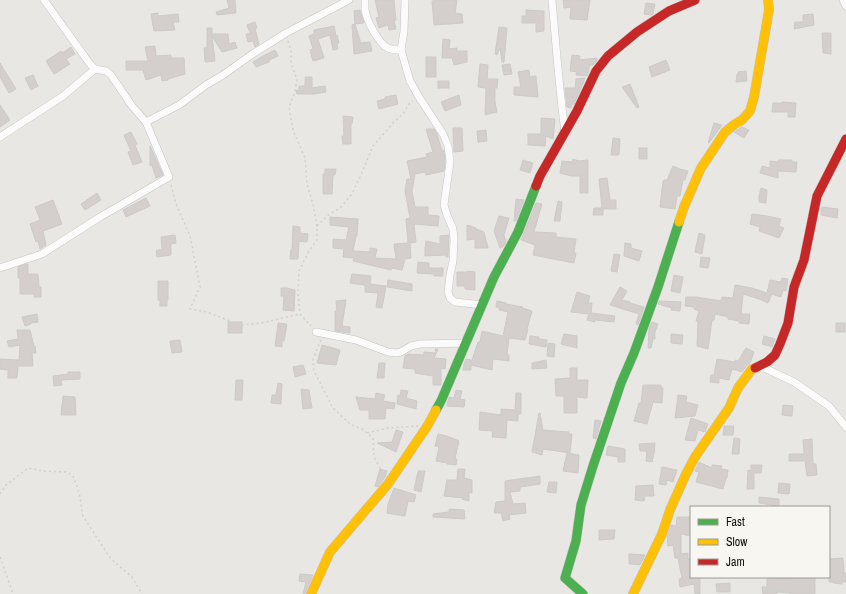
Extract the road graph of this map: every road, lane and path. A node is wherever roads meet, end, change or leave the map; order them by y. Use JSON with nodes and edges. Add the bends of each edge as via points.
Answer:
{"nodes":[{"id":1,"x":44,"y":0,"type":"edge"},
{"id":2,"x":349,"y":0,"type":"edge"},
{"id":3,"x":365,"y":0,"type":"edge"},
{"id":4,"x":405,"y":0,"type":"edge"},
{"id":5,"x":552,"y":0,"type":"edge"},
{"id":6,"x":695,"y":0,"type":"edge"},
{"id":7,"x":768,"y":0,"type":"edge"},
{"id":8,"x":843,"y":0,"type":"edge"},
{"id":9,"x":846,"y":6,"type":"edge"},
{"id":10,"x":286,"y":33,"type":"junction"},
{"id":11,"x":401,"y":50,"type":"junction"},
{"id":12,"x":96,"y":69,"type":"junction"},
{"id":13,"x":419,"y":97,"type":"junction"},
{"id":14,"x":146,"y":122,"type":"junction"},
{"id":15,"x":565,"y":132,"type":"junction"},
{"id":16,"x":0,"y":137,"type":"edge"},
{"id":17,"x":846,"y":139,"type":"edge"},
{"id":18,"x":169,"y":177,"type":"junction"},
{"id":19,"x":317,"y":226,"type":"junction"},
{"id":20,"x":0,"y":268,"type":"edge"},
{"id":21,"x":483,"y":305,"type":"junction"},
{"id":22,"x":300,"y":314,"type":"junction"},
{"id":23,"x":316,"y":332,"type":"junction"},
{"id":24,"x":466,"y":343,"type":"junction"},
{"id":25,"x":760,"y":366,"type":"junction"},
{"id":26,"x":428,"y":425,"type":"junction"},
{"id":27,"x":846,"y":427,"type":"edge"},
{"id":28,"x":366,"y":433,"type":"junction"},
{"id":29,"x":388,"y":484,"type":"junction"},
{"id":30,"x":0,"y":494,"type":"edge"},
{"id":31,"x":0,"y":557,"type":"edge"},
{"id":32,"x":13,"y":594,"type":"edge"},
{"id":33,"x":142,"y":594,"type":"edge"},
{"id":34,"x":311,"y":594,"type":"edge"},
{"id":35,"x":583,"y":594,"type":"edge"},
{"id":36,"x":633,"y":594,"type":"edge"}],
"edges":[{"from":1,"to":12,"type":"street"},
{"from":2,"to":10,"type":"street"},
{"from":3,"to":11,"type":"street","via":[[371,27],[380,41],[387,48]]},
{"from":4,"to":11,"type":"street"},
{"from":5,"to":15,"type":"street"},
{"from":6,"to":15,"type":"street","via":[[669,11],[637,32],[608,56],[596,71]]},
{"from":7,"to":35,"type":"street","via":[[769,10],[750,111],[726,132],[701,168],[684,207],[583,498],[576,541],[565,578]]},
{"from":8,"to":9,"type":"street"},
{"from":10,"to":14,"type":"street","via":[[179,105]]},
{"from":10,"to":19,"type":"path","via":[[297,80],[289,107],[293,130],[305,158],[307,184]]},
{"from":11,"to":13,"type":"street","via":[[410,81]]},
{"from":12,"to":14,"type":"street","via":[[111,75]]},
{"from":12,"to":16,"type":"street","via":[[63,96]]},
{"from":13,"to":19,"type":"path","via":[[409,104],[373,146],[352,194],[340,208]]},
{"from":13,"to":21,"type":"street","via":[[448,146],[450,162],[444,205],[454,240],[448,292],[455,302]]},
{"from":14,"to":18,"type":"street"},
{"from":15,"to":21,"type":"street","via":[[540,176],[518,232],[494,277]]},
{"from":17,"to":25,"type":"street","via":[[817,196],[804,260],[794,287],[783,337],[775,355]]},
{"from":18,"to":20,"type":"street","via":[[42,254]]},
{"from":18,"to":22,"type":"path","via":[[176,204],[190,236],[200,287],[190,309],[207,312],[240,325]]},
{"from":19,"to":22,"type":"path","via":[[317,240],[299,271]]},
{"from":21,"to":24,"type":"street"},
{"from":22,"to":23,"type":"path"},
{"from":23,"to":24,"type":"street","via":[[356,340],[396,353],[420,344]]},
{"from":23,"to":28,"type":"path","via":[[322,339],[313,359],[314,371],[332,407],[350,424]]},
{"from":24,"to":26,"type":"street"},
{"from":25,"to":27,"type":"street","via":[[794,382],[830,406]]},
{"from":25,"to":36,"type":"street","via":[[752,369],[738,388],[728,408],[695,457]]},
{"from":26,"to":28,"type":"path","via":[[388,428]]},
{"from":26,"to":29,"type":"street"},
{"from":28,"to":29,"type":"path","via":[[373,438],[374,457]]},
{"from":29,"to":34,"type":"street","via":[[330,552]]},
{"from":30,"to":33,"type":"path","via":[[5,486],[28,468],[67,472],[73,476],[85,520],[110,558],[132,577]]},
{"from":31,"to":32,"type":"path"}]}
